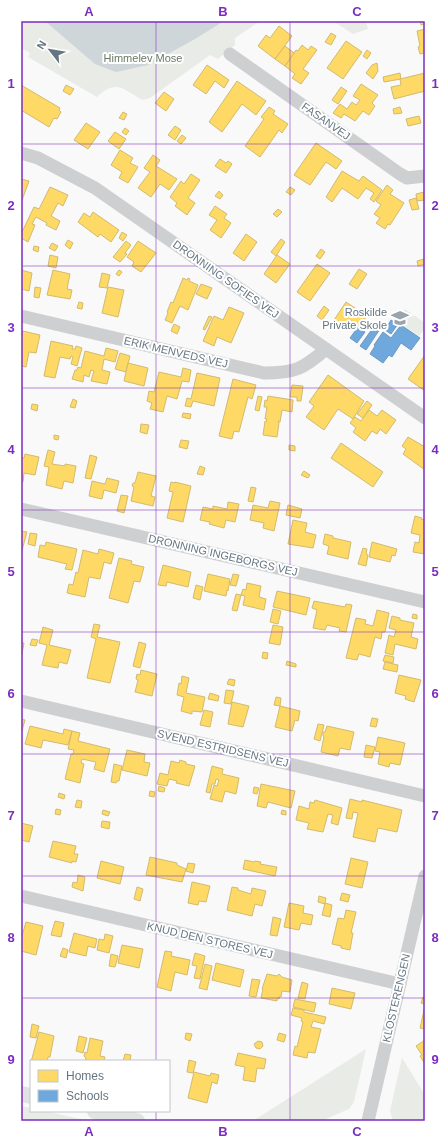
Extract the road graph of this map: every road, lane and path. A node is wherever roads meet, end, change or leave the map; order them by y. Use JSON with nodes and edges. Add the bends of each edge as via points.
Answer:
{"nodes":[{"id":1,"x":230,"y":54,"type":"dead end"},
{"id":2,"x":21,"y":153,"type":"edge"},
{"id":3,"x":425,"y":176,"type":"edge"},
{"id":4,"x":21,"y":316,"type":"edge"},
{"id":5,"x":326,"y":349,"type":"junction"},
{"id":6,"x":425,"y":418,"type":"edge"},
{"id":7,"x":21,"y":509,"type":"edge"},
{"id":8,"x":425,"y":602,"type":"edge"},
{"id":9,"x":21,"y":701,"type":"edge"},
{"id":10,"x":425,"y":796,"type":"edge"},
{"id":11,"x":425,"y":876,"type":"edge"},
{"id":12,"x":21,"y":896,"type":"edge"},
{"id":13,"x":400,"y":984,"type":"junction"},
{"id":14,"x":99,"y":1112,"type":"edge"},
{"id":15,"x":137,"y":1121,"type":"edge"},
{"id":16,"x":368,"y":1121,"type":"edge"}],
"edges":[{"from":1,"to":3,"type":"street","name":"FASANVEJ","via":[[400,174],[407,178]]},
{"from":2,"to":5,"type":"street","name":"DRONNING SOFIES VEJ","via":[[38,158],[95,188]]},
{"from":4,"to":5,"type":"street","name":"ERIK MENVEDS VEJ","via":[[264,373],[296,370]]},
{"from":5,"to":6,"type":"street","name":"DRONNING SOFIES VEJ"},
{"from":7,"to":8,"type":"street","name":"DRONNING INGEBORGS VEJ"},
{"from":9,"to":10,"type":"street","name":"SVEND ESTRIDSENS VEJ"},
{"from":11,"to":13,"type":"street","name":"KLOSTERENGEN"},
{"from":12,"to":13,"type":"street","name":"KNUD DEN STORES VEJ"},
{"from":13,"to":16,"type":"street","name":"KLOSTERENGEN"},
{"from":14,"to":15,"type":"main road"}]}
